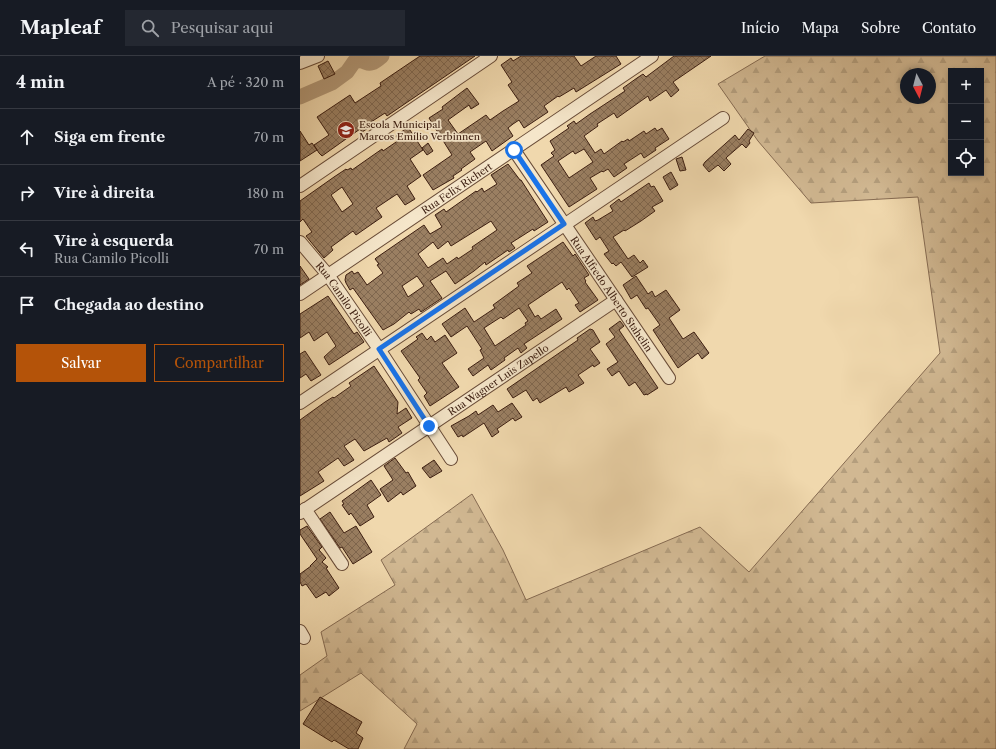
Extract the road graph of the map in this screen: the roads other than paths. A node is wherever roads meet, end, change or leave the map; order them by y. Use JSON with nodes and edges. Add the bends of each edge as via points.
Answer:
{"nodes":[{"id":1,"x":318,"y":56,"type":"edge"},
{"id":2,"x":491,"y":56,"type":"edge"},
{"id":3,"x":652,"y":56,"type":"edge"},
{"id":4,"x":301,"y":60,"type":"edge"},
{"id":5,"x":722,"y":118,"type":"dead end"},
{"id":6,"x":514,"y":150,"type":"junction"},
{"id":7,"x":300,"y":186,"type":"edge"},
{"id":8,"x":564,"y":224,"type":"junction"},
{"id":9,"x":300,"y":242,"type":"edge"},
{"id":10,"x":328,"y":275,"type":"junction"},
{"id":11,"x":300,"y":294,"type":"edge"},
{"id":12,"x":616,"y":300,"type":"junction"},
{"id":13,"x":379,"y":349,"type":"junction"},
{"id":14,"x":669,"y":378,"type":"dead end"},
{"id":15,"x":300,"y":403,"type":"edge"},
{"id":16,"x":429,"y":426,"type":"junction"},
{"id":17,"x":451,"y":459,"type":"dead end"},
{"id":18,"x":303,"y":511,"type":"edge"},
{"id":19,"x":342,"y":564,"type":"dead end"}],
"edges":[{"from":1,"to":4,"type":"street"},
{"from":2,"to":7,"type":"street"},
{"from":3,"to":6,"type":"street","name":"Rua Felix Richert"},
{"from":5,"to":8,"type":"street"},
{"from":6,"to":8,"type":"street","name":"Rua Alfredo Alberto Stahelin"},
{"from":6,"to":10,"type":"street","name":"Rua Felix Richert"},
{"from":8,"to":12,"type":"street","name":"Rua Alfredo Alberto Stahelin"},
{"from":8,"to":13,"type":"street"},
{"from":9,"to":10,"type":"street","name":"Rua Camilo Picolli"},
{"from":10,"to":11,"type":"street","name":"Rua Felix Richert"},
{"from":10,"to":13,"type":"street","name":"Rua Camilo Picolli"},
{"from":12,"to":14,"type":"street","name":"Rua Alfredo Alberto Stahelin"},
{"from":12,"to":16,"type":"street","name":"Rua Wagner Luis Zapello"},
{"from":13,"to":15,"type":"street"},
{"from":13,"to":16,"type":"street","name":"Rua Camilo Picolli"},
{"from":16,"to":17,"type":"street","name":"Rua Camilo Picolli"},
{"from":16,"to":18,"type":"street","name":"Rua Wagner Luis Zapello"},
{"from":18,"to":19,"type":"street"}]}
